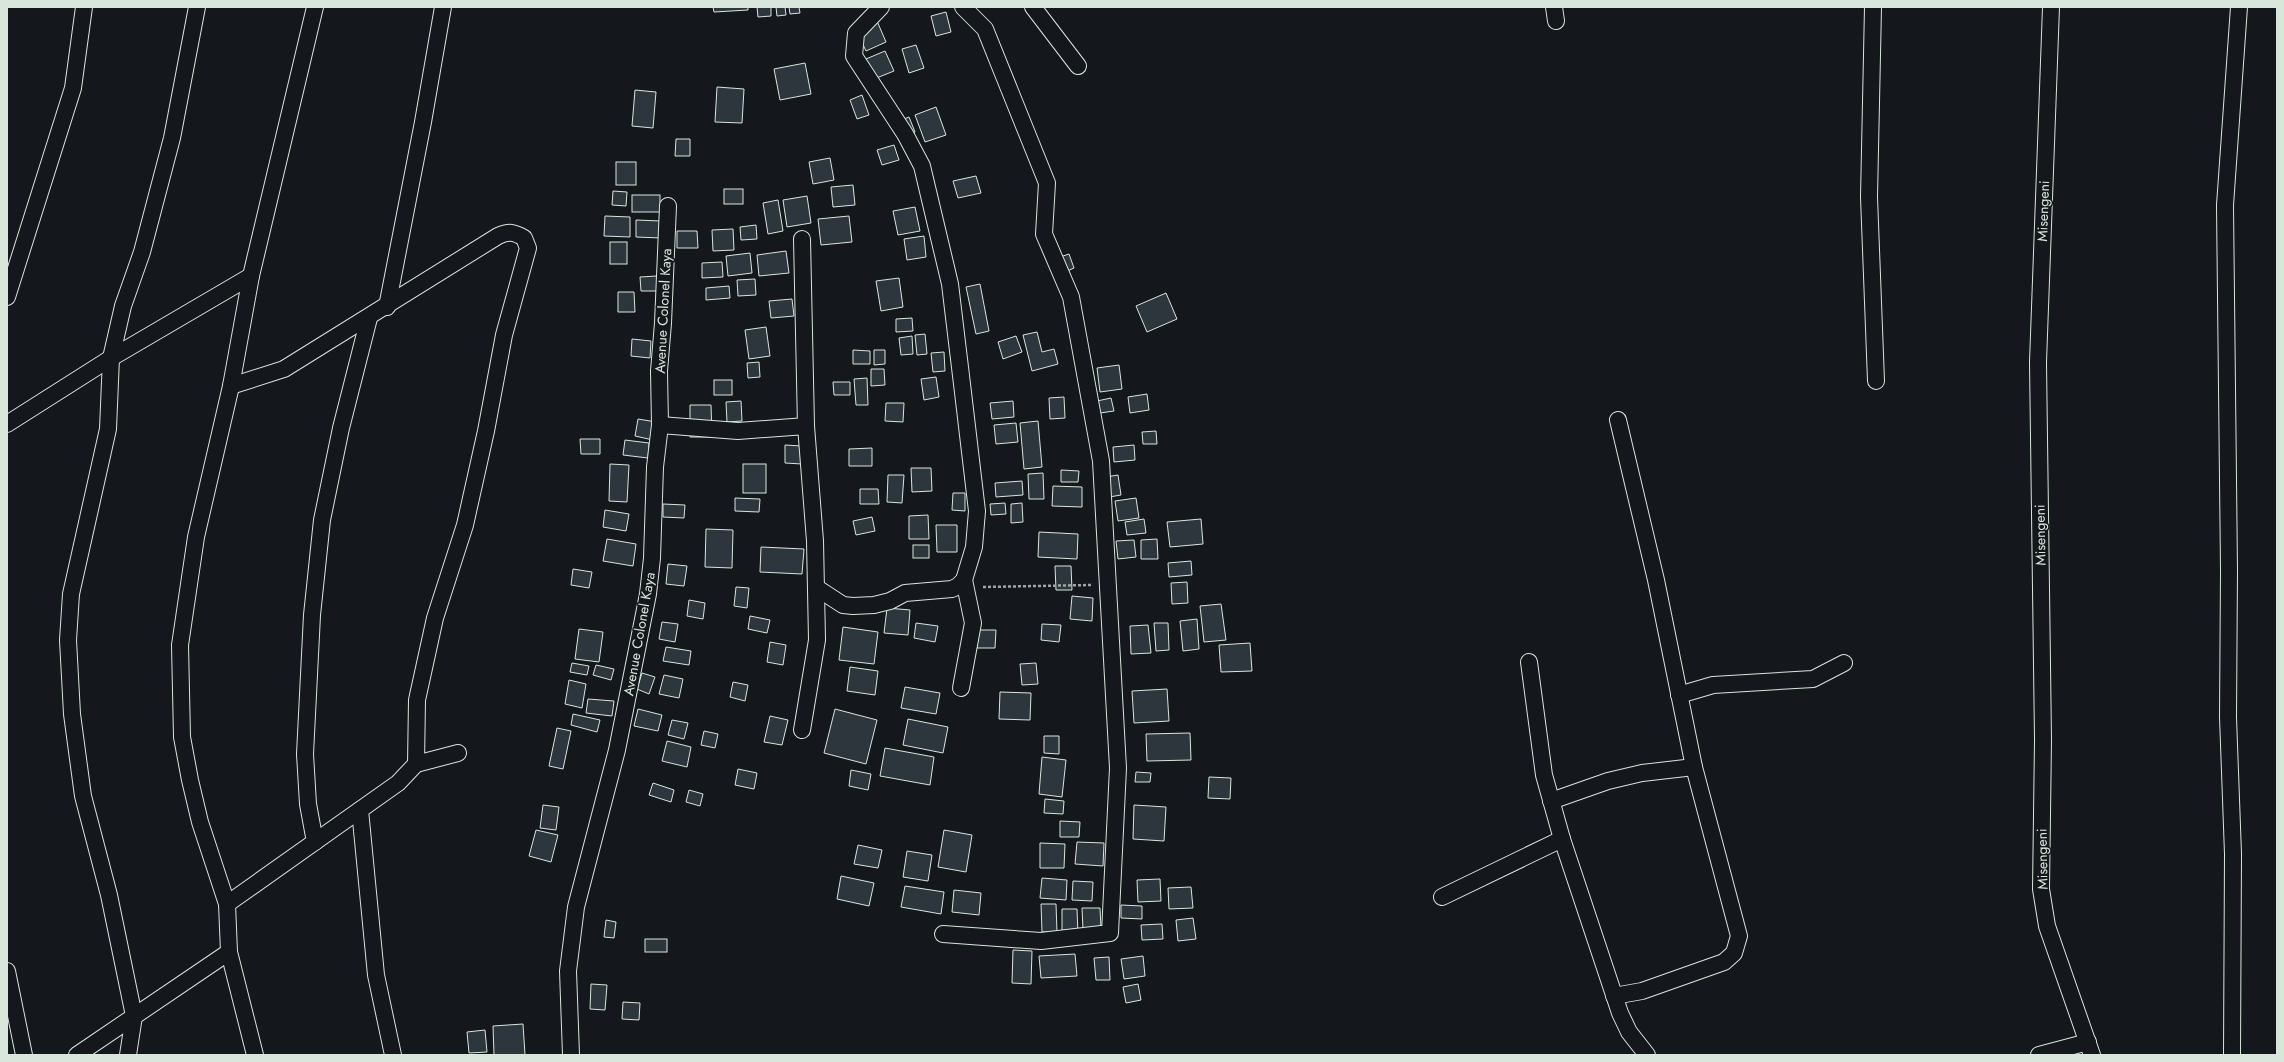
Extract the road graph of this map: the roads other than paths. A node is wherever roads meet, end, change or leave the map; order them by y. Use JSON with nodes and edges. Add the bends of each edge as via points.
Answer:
{"nodes":[{"id":1,"x":84,"y":7,"type":"edge"},
{"id":2,"x":197,"y":7,"type":"edge"},
{"id":3,"x":315,"y":7,"type":"edge"},
{"id":4,"x":443,"y":7,"type":"edge"},
{"id":5,"x":881,"y":7,"type":"edge"},
{"id":6,"x":963,"y":7,"type":"edge"},
{"id":7,"x":1033,"y":7,"type":"edge"},
{"id":8,"x":1873,"y":7,"type":"edge"},
{"id":9,"x":2051,"y":7,"type":"edge"},
{"id":10,"x":2239,"y":7,"type":"edge"},
{"id":11,"x":1078,"y":66,"type":"dead end"},
{"id":12,"x":668,"y":206,"type":"dead end"},
{"id":13,"x":802,"y":239,"type":"dead end"},
{"id":14,"x":251,"y":276,"type":"junction"},
{"id":15,"x":7,"y":297,"type":"edge"},
{"id":16,"x":387,"y":307,"type":"junction"},
{"id":17,"x":369,"y":318,"type":"junction"},
{"id":18,"x":111,"y":358,"type":"junction"},
{"id":19,"x":1876,"y":381,"type":"dead end"},
{"id":20,"x":231,"y":386,"type":"junction"},
{"id":21,"x":1618,"y":420,"type":"dead end"},
{"id":22,"x":7,"y":424,"type":"edge"},
{"id":23,"x":660,"y":425,"type":"junction"},
{"id":24,"x":806,"y":426,"type":"junction"},
{"id":25,"x":964,"y":580,"type":"junction"},
{"id":26,"x":817,"y":588,"type":"junction"},
{"id":27,"x":1529,"y":662,"type":"dead end"},
{"id":28,"x":1844,"y":663,"type":"dead end"},
{"id":29,"x":961,"y":688,"type":"dead end"},
{"id":30,"x":1679,"y":695,"type":"junction"},
{"id":31,"x":802,"y":730,"type":"dead end"},
{"id":32,"x":458,"y":753,"type":"dead end"},
{"id":33,"x":416,"y":764,"type":"junction"},
{"id":34,"x":1694,"y":767,"type":"junction"},
{"id":35,"x":1551,"y":801,"type":"junction"},
{"id":36,"x":360,"y":810,"type":"junction"},
{"id":37,"x":1562,"y":838,"type":"junction"},
{"id":38,"x":315,"y":842,"type":"junction"},
{"id":39,"x":1442,"y":897,"type":"dead end"},
{"id":40,"x":227,"y":904,"type":"junction"},
{"id":41,"x":943,"y":934,"type":"dead end"},
{"id":42,"x":229,"y":952,"type":"junction"},
{"id":43,"x":7,"y":971,"type":"edge"},
{"id":44,"x":1614,"y":996,"type":"junction"},
{"id":45,"x":134,"y":1016,"type":"junction"},
{"id":46,"x":2090,"y":1048,"type":"edge"},
{"id":47,"x":24,"y":1055,"type":"edge"},
{"id":48,"x":77,"y":1055,"type":"edge"},
{"id":49,"x":128,"y":1055,"type":"edge"},
{"id":50,"x":255,"y":1055,"type":"edge"},
{"id":51,"x":393,"y":1055,"type":"edge"},
{"id":52,"x":571,"y":1055,"type":"edge"},
{"id":53,"x":1647,"y":1055,"type":"edge"},
{"id":54,"x":2039,"y":1055,"type":"edge"},
{"id":55,"x":2232,"y":1055,"type":"edge"}],
"edges":[{"from":1,"to":15,"type":"street","via":[[73,88]]},
{"from":2,"to":18,"type":"street","via":[[172,138]]},
{"from":3,"to":14,"type":"street"},
{"from":4,"to":16,"type":"street","via":[[424,122]]},
{"from":5,"to":25,"type":"street","via":[[856,33],[854,56],[905,134],[922,166],[950,284],[977,511],[974,547]]},
{"from":6,"to":41,"type":"street","via":[[985,29],[1047,183],[1044,234],[1071,297],[1101,461],[1118,768],[1110,933],[1041,941]]},
{"from":7,"to":11,"type":"street"},
{"from":8,"to":19,"type":"street","via":[[1869,197]]},
{"from":9,"to":46,"type":"street","name":"Misengeni","via":[[2038,362],[2043,732],[2041,890],[2047,926]]},
{"from":10,"to":55,"type":"street","via":[[2225,206],[2228,717],[2233,854]]},
{"from":12,"to":23,"type":"street","name":"Avenue Colonel Kaya","via":[[659,371]]},
{"from":13,"to":24,"type":"street"},
{"from":14,"to":18,"type":"street"},
{"from":14,"to":20,"type":"street"},
{"from":16,"to":17,"type":"street"},
{"from":16,"to":33,"type":"street","via":[[498,236],[506,232],[524,238],[528,248],[504,335],[465,525],[435,618],[417,700]]},
{"from":17,"to":20,"type":"street","via":[[284,369]]},
{"from":17,"to":38,"type":"street","via":[[341,428],[321,534],[312,615],[305,754],[308,804]]},
{"from":18,"to":22,"type":"street"},
{"from":18,"to":45,"type":"street","via":[[108,428],[71,594],[68,640],[72,714],[83,796],[109,895]]},
{"from":20,"to":40,"type":"street","via":[[196,537],[180,645],[182,737],[200,822]]},
{"from":21,"to":30,"type":"street","via":[[1656,580]]},
{"from":23,"to":24,"type":"street","via":[[738,430]]},
{"from":23,"to":52,"type":"street","name":"Avenue Colonel Kaya","via":[[655,466],[652,558],[648,594],[617,750],[576,907],[568,971]]},
{"from":24,"to":26,"type":"street"},
{"from":25,"to":26,"type":"street","via":[[952,589],[905,593],[890,601],[874,605],[843,605]]},
{"from":25,"to":29,"type":"street","via":[[973,623]]},
{"from":26,"to":31,"type":"street","via":[[817,640]]},
{"from":27,"to":35,"type":"street","via":[[1541,755]]},
{"from":28,"to":30,"type":"street","via":[[1813,679],[1713,685]]},
{"from":30,"to":34,"type":"street"},
{"from":32,"to":33,"type":"street"},
{"from":33,"to":36,"type":"street","via":[[398,783]]},
{"from":34,"to":35,"type":"street","via":[[1642,773],[1608,781]]},
{"from":34,"to":44,"type":"street","via":[[1739,936],[1734,953],[1724,962],[1705,970],[1642,991]]},
{"from":35,"to":37,"type":"street"},
{"from":36,"to":38,"type":"street"},
{"from":36,"to":51,"type":"street","via":[[376,975]]},
{"from":37,"to":39,"type":"street"},
{"from":37,"to":44,"type":"street"},
{"from":38,"to":40,"type":"street"},
{"from":40,"to":42,"type":"street"},
{"from":42,"to":45,"type":"street"},
{"from":42,"to":50,"type":"street"},
{"from":43,"to":47,"type":"street"},
{"from":44,"to":53,"type":"street","via":[[1630,1032]]},
{"from":45,"to":48,"type":"street"},
{"from":45,"to":49,"type":"street"},
{"from":46,"to":54,"type":"street"}]}
